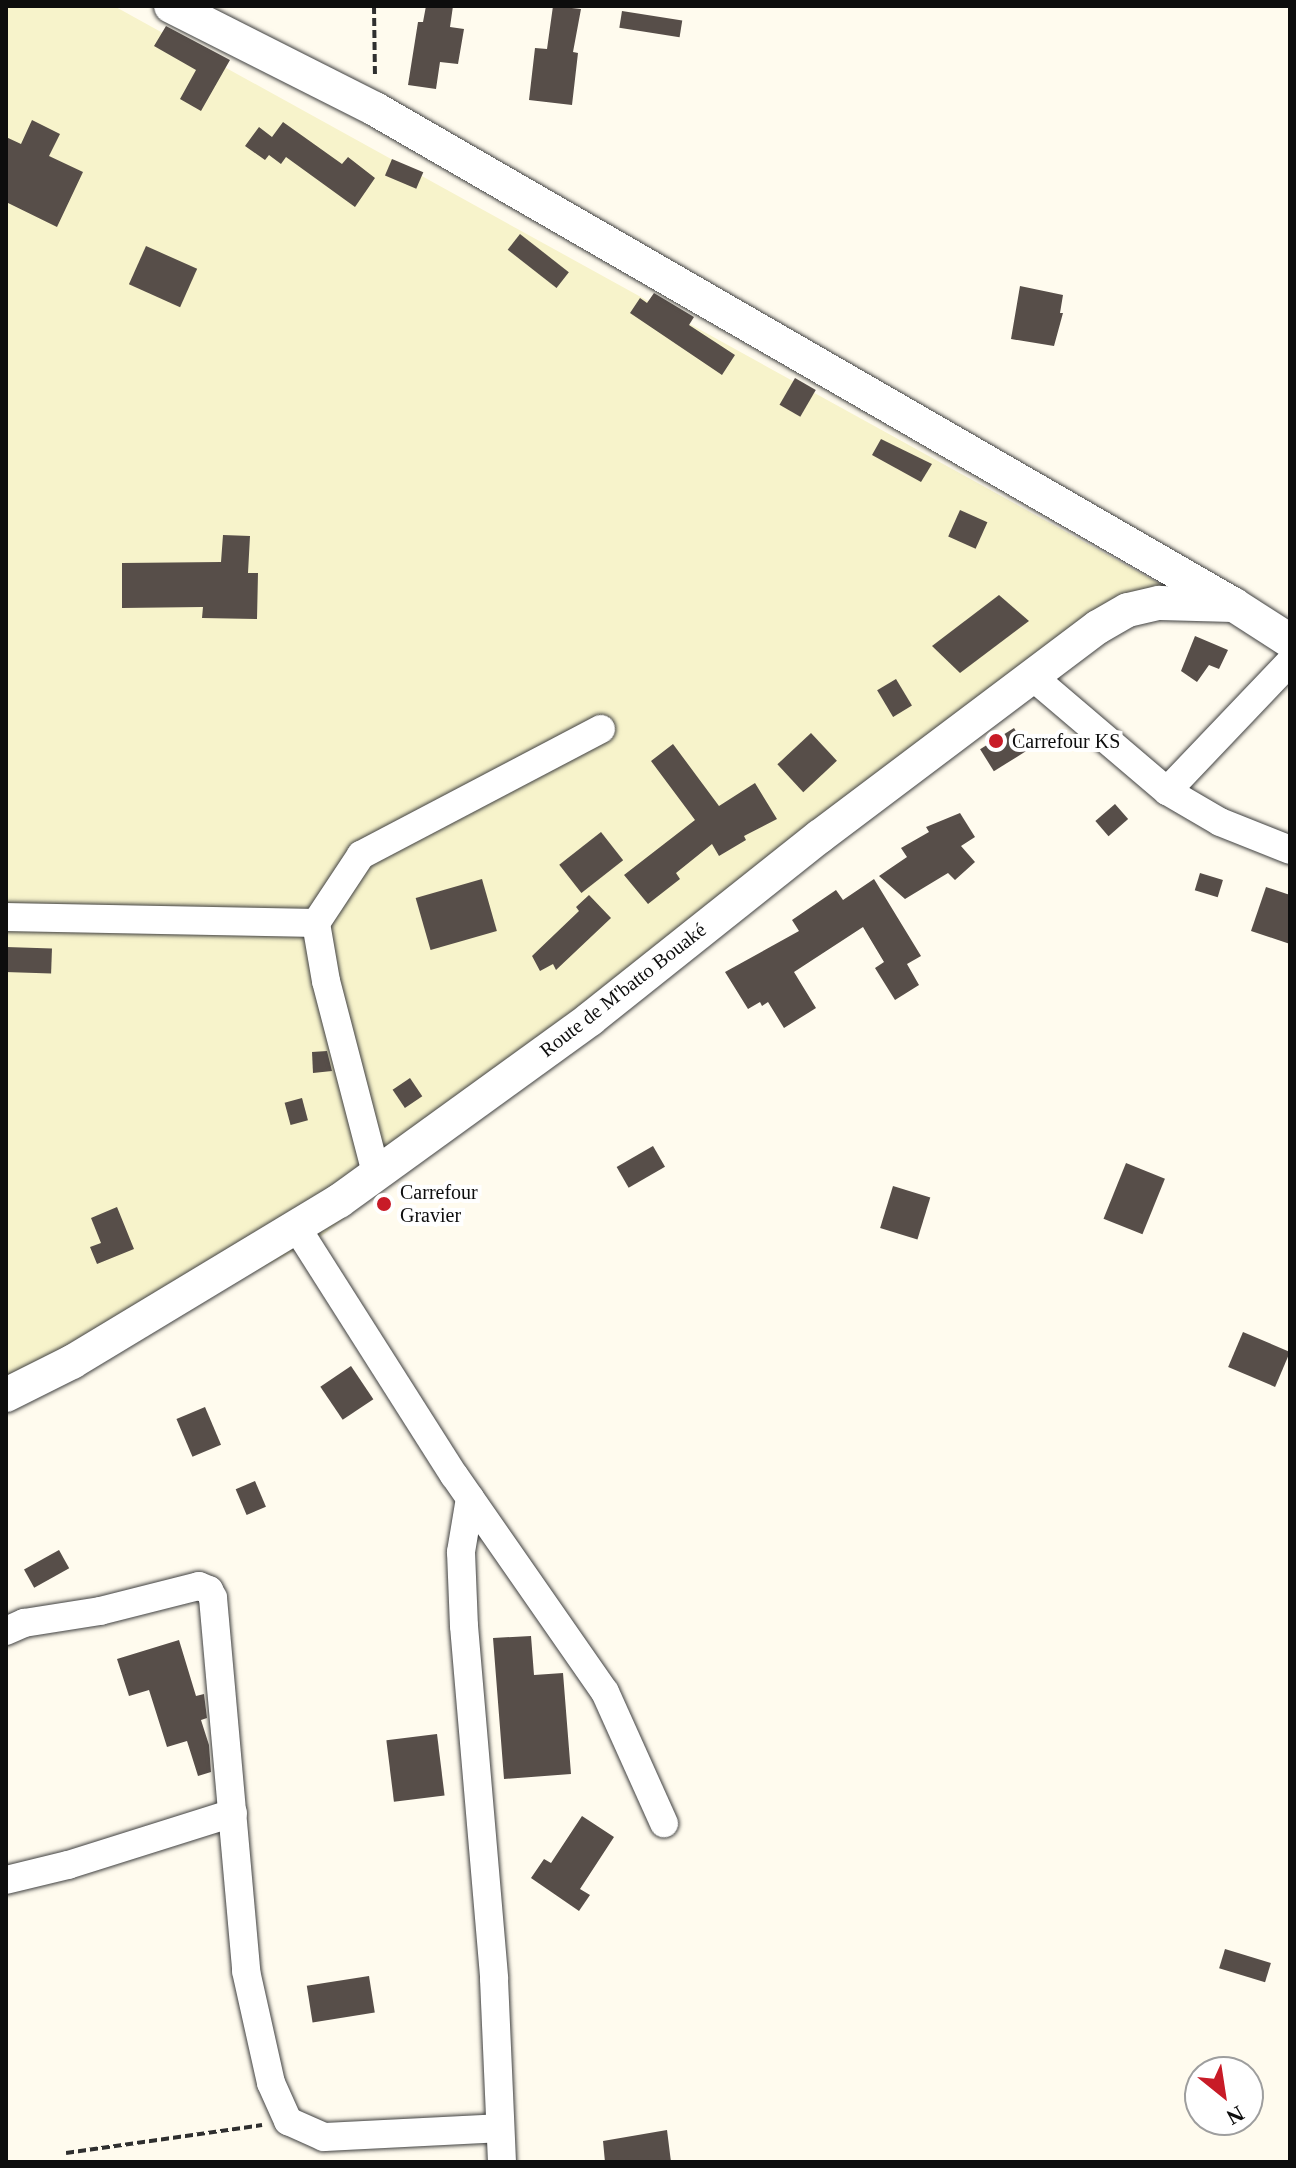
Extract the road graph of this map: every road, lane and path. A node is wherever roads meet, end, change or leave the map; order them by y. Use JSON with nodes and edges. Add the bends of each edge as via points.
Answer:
{"nodes":[{"id":1,"x":171,"y":6,"type":"edge"},
{"id":2,"x":374,"y":6,"type":"edge"},
{"id":3,"x":375,"y":109,"type":"junction"},
{"id":4,"x":1234,"y":605,"type":"junction"},
{"id":5,"x":1290,"y":641,"type":"edge"},
{"id":6,"x":1290,"y":662,"type":"edge"},
{"id":7,"x":1033,"y":677,"type":"junction"},
{"id":8,"x":601,"y":729,"type":"dead end"},
{"id":9,"x":1167,"y":791,"type":"junction"},
{"id":10,"x":1290,"y":850,"type":"edge"},
{"id":11,"x":6,"y":917,"type":"edge"},
{"id":12,"x":316,"y":923,"type":"junction"},
{"id":13,"x":376,"y":1173,"type":"junction"},
{"id":14,"x":297,"y":1228,"type":"junction"},
{"id":15,"x":6,"y":1395,"type":"edge"},
{"id":16,"x":470,"y":1498,"type":"junction"},
{"id":17,"x":6,"y":1631,"type":"edge"},
{"id":18,"x":233,"y":1813,"type":"junction"},
{"id":19,"x":664,"y":1823,"type":"dead end"},
{"id":20,"x":6,"y":1880,"type":"edge"},
{"id":21,"x":288,"y":2121,"type":"junction"},
{"id":22,"x":499,"y":2128,"type":"junction"},
{"id":23,"x":66,"y":2153,"type":"dead end"},
{"id":24,"x":502,"y":2162,"type":"edge"}],
"edges":[{"from":1,"to":3,"type":"street"},
{"from":2,"to":3,"type":"path"},
{"from":3,"to":4,"type":"street"},
{"from":4,"to":5,"type":"street"},
{"from":4,"to":7,"type":"street","name":"Route de M'batto Bouaké","via":[[1189,601],[1128,610]]},
{"from":6,"to":9,"type":"street"},
{"from":7,"to":9,"type":"street"},
{"from":7,"to":13,"type":"street","name":"Route de M'batto Bouaké","via":[[819,837],[590,1019]]},
{"from":8,"to":12,"type":"street","via":[[361,855]]},
{"from":9,"to":10,"type":"street","via":[[1220,822]]},
{"from":11,"to":12,"type":"street"},
{"from":12,"to":13,"type":"street","via":[[329,995]]},
{"from":13,"to":14,"type":"street","name":"Route de M'batto Bouaké"},
{"from":14,"to":15,"type":"street","name":"Route de M'batto Bouaké","via":[[72,1362]]},
{"from":14,"to":16,"type":"street"},
{"from":16,"to":19,"type":"street","via":[[605,1692]]},
{"from":16,"to":22,"type":"street","via":[[461,1552],[464,1626],[494,1979]]},
{"from":17,"to":18,"type":"street","via":[[199,1586],[209,1590]]},
{"from":18,"to":20,"type":"street"},
{"from":18,"to":21,"type":"street","via":[[246,1971],[271,2083]]},
{"from":21,"to":22,"type":"street","via":[[324,2137]]},
{"from":21,"to":23,"type":"path"},
{"from":22,"to":24,"type":"street"}]}
